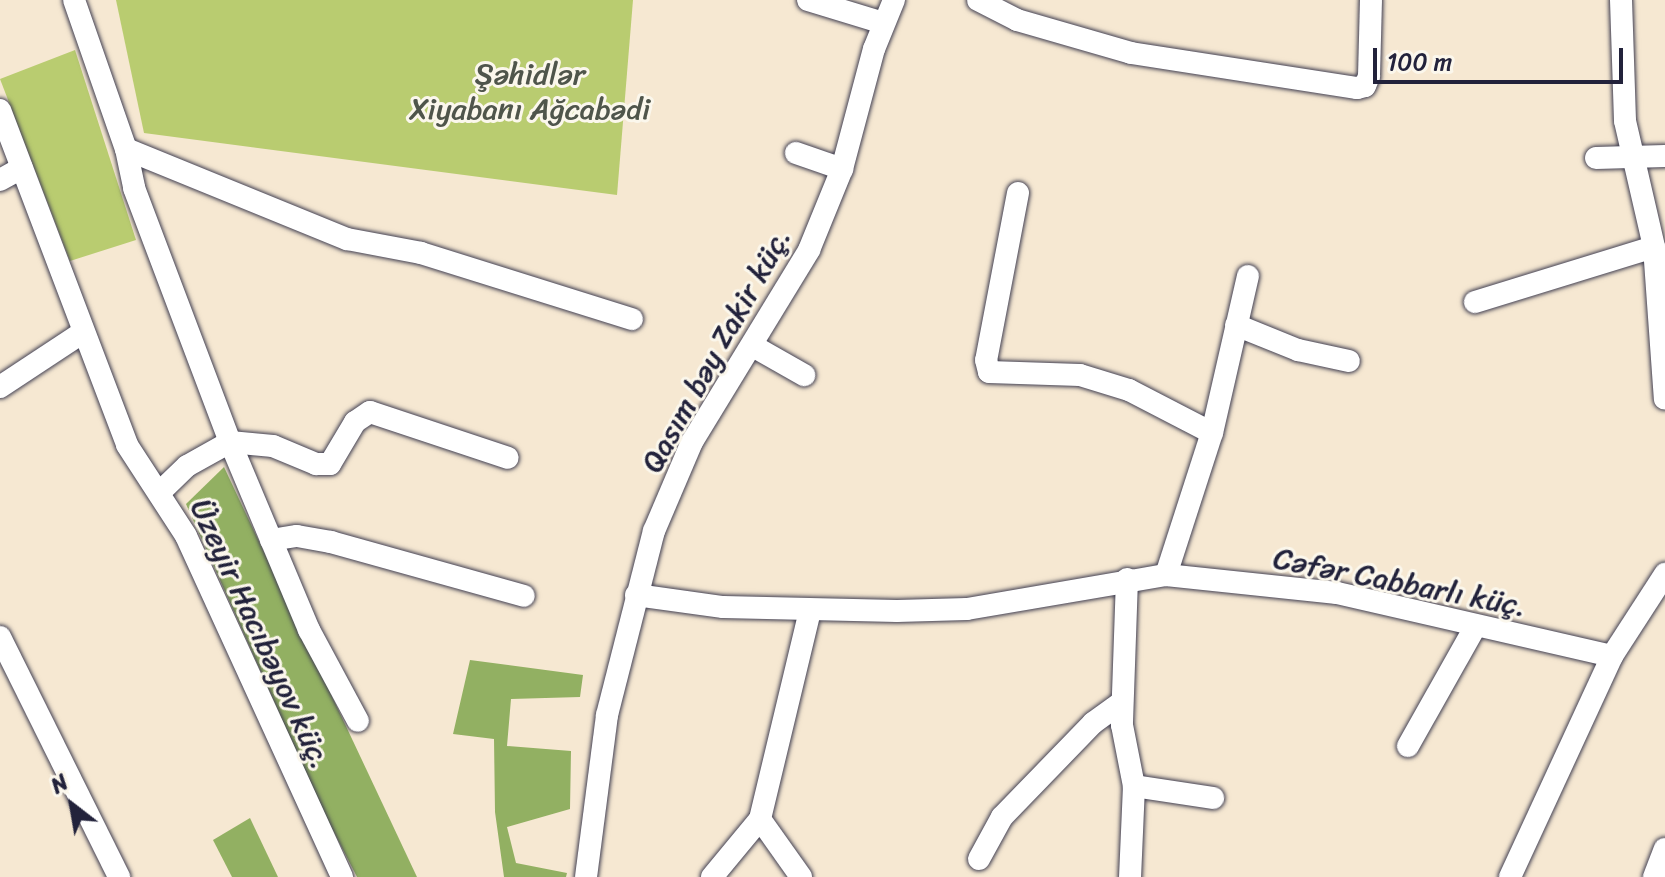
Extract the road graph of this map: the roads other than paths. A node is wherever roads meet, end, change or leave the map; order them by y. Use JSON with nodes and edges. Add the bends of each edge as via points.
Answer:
{"nodes":[{"id":1,"x":74,"y":0,"type":"edge"},
{"id":2,"x":808,"y":0,"type":"edge"},
{"id":3,"x":894,"y":0,"type":"edge"},
{"id":4,"x":978,"y":0,"type":"edge"},
{"id":5,"x":1371,"y":0,"type":"edge"},
{"id":6,"x":1621,"y":0,"type":"edge"},
{"id":7,"x":883,"y":23,"type":"junction"},
{"id":8,"x":0,"y":110,"type":"edge"},
{"id":9,"x":126,"y":149,"type":"junction"},
{"id":10,"x":796,"y":153,"type":"dead end"},
{"id":11,"x":1632,"y":156,"type":"junction"},
{"id":12,"x":1665,"y":156,"type":"edge"},
{"id":13,"x":1596,"y":158,"type":"dead end"},
{"id":14,"x":22,"y":168,"type":"junction"},
{"id":15,"x":842,"y":169,"type":"junction"},
{"id":16,"x":0,"y":180,"type":"edge"},
{"id":17,"x":1018,"y":193,"type":"dead end"},
{"id":18,"x":1654,"y":247,"type":"junction"},
{"id":19,"x":1248,"y":276,"type":"dead end"},
{"id":20,"x":1475,"y":302,"type":"dead end"},
{"id":21,"x":632,"y":319,"type":"dead end"},
{"id":22,"x":1236,"y":325,"type":"junction"},
{"id":23,"x":82,"y":333,"type":"junction"},
{"id":24,"x":753,"y":346,"type":"junction"},
{"id":25,"x":1349,"y":361,"type":"dead end"},
{"id":26,"x":804,"y":375,"type":"dead end"},
{"id":27,"x":0,"y":387,"type":"edge"},
{"id":28,"x":1665,"y":399,"type":"edge"},
{"id":29,"x":1212,"y":433,"type":"junction"},
{"id":30,"x":230,"y":442,"type":"junction"},
{"id":31,"x":508,"y":458,"type":"dead end"},
{"id":32,"x":159,"y":493,"type":"junction"},
{"id":33,"x":271,"y":540,"type":"junction"},
{"id":34,"x":1665,"y":574,"type":"edge"},
{"id":35,"x":1166,"y":575,"type":"junction"},
{"id":36,"x":1127,"y":579,"type":"junction"},
{"id":37,"x":636,"y":595,"type":"junction"},
{"id":38,"x":524,"y":596,"type":"dead end"},
{"id":39,"x":810,"y":611,"type":"junction"},
{"id":40,"x":1475,"y":627,"type":"junction"},
{"id":41,"x":0,"y":637,"type":"edge"},
{"id":42,"x":1612,"y":656,"type":"junction"},
{"id":43,"x":1122,"y":702,"type":"junction"},
{"id":44,"x":358,"y":721,"type":"dead end"},
{"id":45,"x":1408,"y":746,"type":"dead end"},
{"id":46,"x":1134,"y":786,"type":"junction"},
{"id":47,"x":1213,"y":798,"type":"dead end"},
{"id":48,"x":760,"y":819,"type":"junction"},
{"id":49,"x":1665,"y":849,"type":"edge"},
{"id":50,"x":979,"y":859,"type":"dead end"},
{"id":51,"x":119,"y":877,"type":"edge"},
{"id":52,"x":342,"y":877,"type":"edge"},
{"id":53,"x":586,"y":877,"type":"edge"},
{"id":54,"x":712,"y":877,"type":"edge"},
{"id":55,"x":801,"y":877,"type":"edge"},
{"id":56,"x":1130,"y":877,"type":"edge"},
{"id":57,"x":1510,"y":877,"type":"edge"},
{"id":58,"x":1654,"y":877,"type":"edge"}],
"edges":[{"from":1,"to":9,"type":"street"},
{"from":2,"to":7,"type":"street"},
{"from":3,"to":7,"type":"street","name":"Qasım bəy Zakir küç."},
{"from":4,"to":5,"type":"street","via":[[1017,20],[1131,53],[1357,88],[1365,86],[1369,76]]},
{"from":6,"to":11,"type":"street","via":[[1625,121]]},
{"from":7,"to":15,"type":"street","name":"Qasım bəy Zakir küç."},
{"from":8,"to":14,"type":"street","name":"Üzeyir Hacıbəyov küç."},
{"from":9,"to":21,"type":"street","via":[[347,239],[421,253]]},
{"from":9,"to":30,"type":"street","via":[[134,188]]},
{"from":10,"to":15,"type":"street"},
{"from":11,"to":12,"type":"street"},
{"from":11,"to":13,"type":"street"},
{"from":11,"to":18,"type":"street"},
{"from":14,"to":16,"type":"street"},
{"from":14,"to":23,"type":"street","name":"Üzeyir Hacıbəyov küç."},
{"from":15,"to":24,"type":"street","name":"Qasım bəy Zakir küç.","via":[[809,250]]},
{"from":17,"to":29,"type":"street","via":[[986,360],[989,372],[1080,375],[1129,390]]},
{"from":18,"to":20,"type":"street"},
{"from":18,"to":28,"type":"street"},
{"from":19,"to":22,"type":"street"},
{"from":22,"to":25,"type":"street","via":[[1298,350]]},
{"from":22,"to":29,"type":"street"},
{"from":23,"to":27,"type":"street"},
{"from":23,"to":32,"type":"street","name":"Üzeyir Hacıbəyov küç.","via":[[127,445]]},
{"from":24,"to":26,"type":"street"},
{"from":24,"to":37,"type":"street","name":"Qasım bəy Zakir küç.","via":[[692,442],[654,531]]},
{"from":29,"to":35,"type":"street"},
{"from":30,"to":31,"type":"street","via":[[248,440],[330,464],[355,422],[370,412]]},
{"from":30,"to":32,"type":"street","via":[[187,466]]},
{"from":30,"to":33,"type":"street"},
{"from":32,"to":52,"type":"street","name":"Üzeyir Hacıbəyov küç.","via":[[186,536]]},
{"from":33,"to":38,"type":"street","via":[[297,536],[331,542]]},
{"from":33,"to":44,"type":"street","via":[[309,630]]},
{"from":34,"to":42,"type":"street"},
{"from":35,"to":36,"type":"street","name":"Cəfər Cabbarlı küç."},
{"from":35,"to":40,"type":"street","name":"Cəfər Cabbarlı küç.","via":[[1337,593]]},
{"from":36,"to":39,"type":"street","name":"Cəfər Cabbarlı küç.","via":[[967,609]]},
{"from":36,"to":43,"type":"street"},
{"from":37,"to":39,"type":"street","name":"Cəfər Cabbarlı küç."},
{"from":37,"to":53,"type":"street","name":"Qasım bəy Zakir küç.","via":[[607,715]]},
{"from":39,"to":48,"type":"street"},
{"from":40,"to":42,"type":"street","name":"Cəfər Cabbarlı küç."},
{"from":40,"to":45,"type":"street"},
{"from":41,"to":51,"type":"street"},
{"from":42,"to":57,"type":"street"},
{"from":43,"to":46,"type":"street"},
{"from":43,"to":50,"type":"street","via":[[1093,723],[1002,817]]},
{"from":46,"to":47,"type":"street"},
{"from":46,"to":56,"type":"street"},
{"from":48,"to":54,"type":"street"},
{"from":48,"to":55,"type":"street"},
{"from":49,"to":58,"type":"street"}]}
